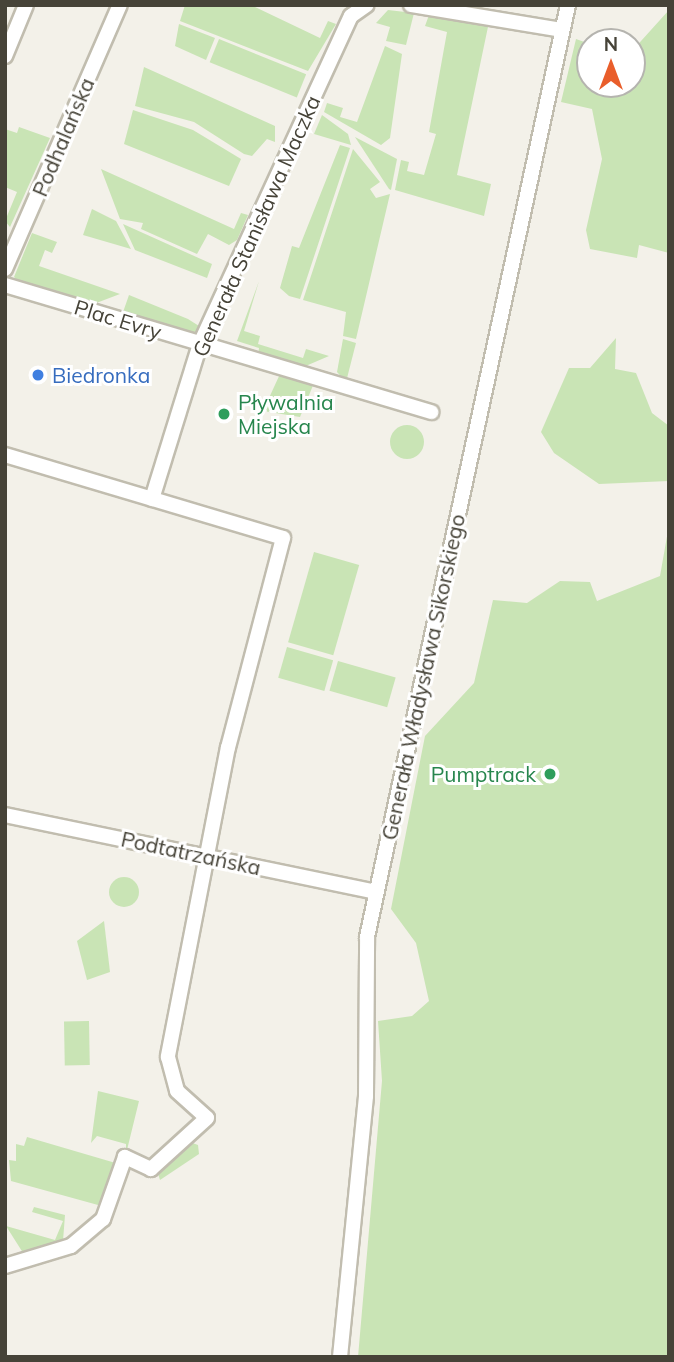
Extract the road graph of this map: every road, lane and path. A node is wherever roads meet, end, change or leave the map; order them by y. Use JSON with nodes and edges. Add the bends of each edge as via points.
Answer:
{"nodes":[{"id":1,"x":26,"y":5,"type":"edge"},
{"id":2,"x":120,"y":5,"type":"edge"},
{"id":3,"x":367,"y":5,"type":"edge"},
{"id":4,"x":411,"y":5,"type":"edge"},
{"id":5,"x":568,"y":5,"type":"edge"},
{"id":6,"x":562,"y":30,"type":"junction"},
{"id":7,"x":5,"y":55,"type":"edge"},
{"id":8,"x":5,"y":269,"type":"edge"},
{"id":9,"x":5,"y":285,"type":"edge"},
{"id":10,"x":200,"y":344,"type":"junction"},
{"id":11,"x":432,"y":412,"type":"dead end"},
{"id":12,"x":5,"y":455,"type":"edge"},
{"id":13,"x":152,"y":499,"type":"junction"},
{"id":14,"x":5,"y":815,"type":"edge"},
{"id":15,"x":209,"y":856,"type":"junction"},
{"id":16,"x":376,"y":892,"type":"junction"},
{"id":17,"x":5,"y":1266,"type":"edge"},
{"id":18,"x":340,"y":1357,"type":"edge"}],
"edges":[{"from":1,"to":7,"type":"street"},
{"from":2,"to":8,"type":"street","name":"Podhalańska"},
{"from":3,"to":10,"type":"street","name":"Generała Stanisława Maczka","via":[[351,16]]},
{"from":4,"to":6,"type":"street"},
{"from":5,"to":6,"type":"street","name":"Generała Władysława Sikorskiego"},
{"from":6,"to":16,"type":"street","name":"Generała Władysława Sikorskiego"},
{"from":9,"to":10,"type":"street","name":"Plac Evry"},
{"from":10,"to":11,"type":"street","name":"Plac Evry"},
{"from":10,"to":13,"type":"street","name":"Generała Stanisława Maczka"},
{"from":12,"to":13,"type":"street"},
{"from":13,"to":15,"type":"street","via":[[283,538],[228,747]]},
{"from":14,"to":15,"type":"street","name":"Podtatrzańska"},
{"from":15,"to":16,"type":"street","name":"Podtatrzańska"},
{"from":15,"to":17,"type":"street","via":[[168,1057],[177,1091],[207,1118],[151,1169],[125,1157],[103,1219],[71,1247]]},
{"from":16,"to":18,"type":"street","name":"Generała Władysława Sikorskiego","via":[[364,968],[366,1096]]}]}
